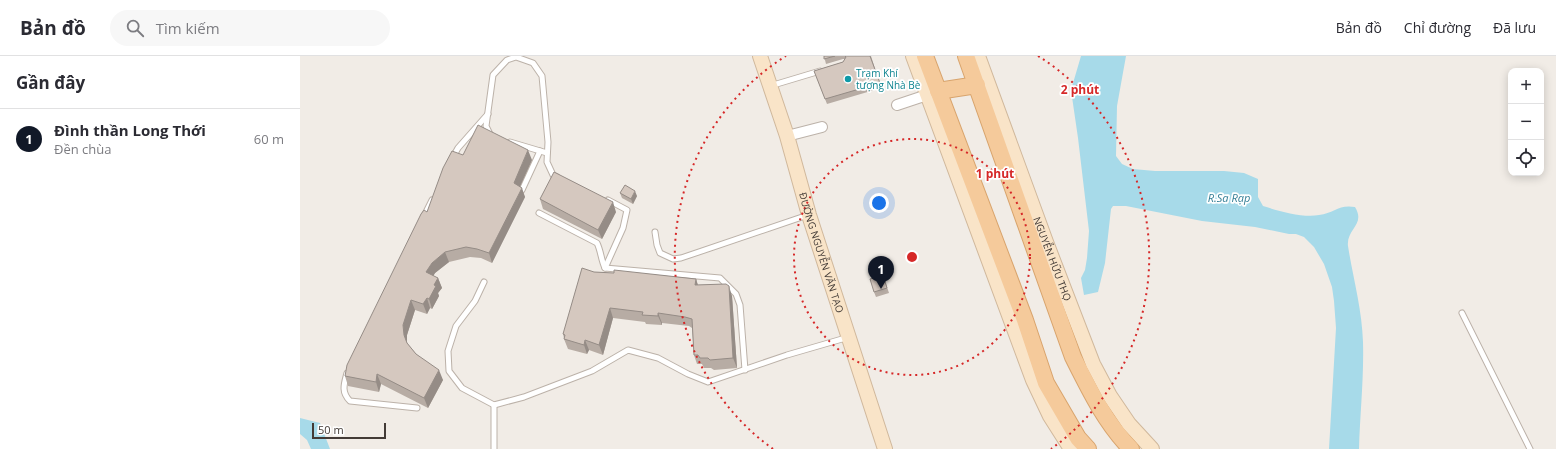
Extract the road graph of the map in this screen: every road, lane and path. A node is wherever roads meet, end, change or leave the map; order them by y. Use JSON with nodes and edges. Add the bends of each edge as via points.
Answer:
{"nodes":[{"id":1,"x":760,"y":56,"type":"edge"},
{"id":2,"x":913,"y":56,"type":"edge"},
{"id":3,"x":926,"y":56,"type":"edge"},
{"id":4,"x":966,"y":56,"type":"edge"},
{"id":5,"x":978,"y":56,"type":"edge"},
{"id":6,"x":829,"y":68,"type":"edge"},
{"id":7,"x":977,"y":85,"type":"junction"},
{"id":8,"x":769,"y":86,"type":"junction"},
{"id":9,"x":932,"y":93,"type":"junction"},
{"id":10,"x":897,"y":105,"type":"dead end"},
{"id":11,"x":488,"y":114,"type":"junction"},
{"id":12,"x":822,"y":127,"type":"dead end"},
{"id":13,"x":787,"y":136,"type":"junction"},
{"id":14,"x":497,"y":138,"type":"edge"},
{"id":15,"x":504,"y":140,"type":"edge"},
{"id":16,"x":540,"y":151,"type":"junction"},
{"id":17,"x":547,"y":153,"type":"junction"},
{"id":18,"x":955,"y":153,"type":"junction"},
{"id":19,"x":449,"y":164,"type":"edge"},
{"id":20,"x":560,"y":179,"type":"edge"},
{"id":21,"x":522,"y":190,"type":"edge"},
{"id":22,"x":434,"y":194,"type":"edge"},
{"id":23,"x":602,"y":198,"type":"edge"},
{"id":24,"x":538,"y":213,"type":"dead end"},
{"id":25,"x":809,"y":215,"type":"junction"},
{"id":26,"x":420,"y":223,"type":"edge"},
{"id":27,"x":655,"y":232,"type":"dead end"},
{"id":28,"x":1039,"y":244,"type":"junction"},
{"id":29,"x":605,"y":268,"type":"junction"},
{"id":30,"x":484,"y":282,"type":"dead end"},
{"id":31,"x":1462,"y":313,"type":"dead end"},
{"id":32,"x":850,"y":337,"type":"junction"},
{"id":33,"x":350,"y":366,"type":"edge"},
{"id":34,"x":745,"y":370,"type":"junction"},
{"id":35,"x":494,"y":405,"type":"junction"},
{"id":36,"x":417,"y":408,"type":"dead end"},
{"id":37,"x":494,"y":449,"type":"edge"},
{"id":38,"x":885,"y":449,"type":"edge"},
{"id":39,"x":1071,"y":449,"type":"edge"},
{"id":40,"x":1088,"y":449,"type":"edge"},
{"id":41,"x":1132,"y":449,"type":"edge"},
{"id":42,"x":1152,"y":449,"type":"edge"},
{"id":43,"x":1530,"y":449,"type":"edge"}],
"edges":[{"from":1,"to":8,"type":"main road","name":"ĐƯỜNG NGUYỄN VĂN TẠO"},
{"from":2,"to":9,"type":"main road"},
{"from":3,"to":9,"type":"main road"},
{"from":4,"to":7,"type":"main road","name":"NGUYỄN HỮU THỌ"},
{"from":5,"to":28,"type":"main road","name":"NGUYỄN HỮU THỌ"},
{"from":6,"to":8,"type":"lane"},
{"from":7,"to":9,"type":"main road"},
{"from":7,"to":28,"type":"main road","name":"NGUYỄN HỮU THỌ"},
{"from":8,"to":13,"type":"main road","name":"ĐƯỜNG NGUYỄN VĂN TẠO"},
{"from":9,"to":10,"type":"street"},
{"from":9,"to":18,"type":"main road"},
{"from":11,"to":14,"type":"lane","via":[[488,134]]},
{"from":11,"to":17,"type":"lane","via":[[493,75],[507,60],[516,57],[533,63],[542,76]]},
{"from":11,"to":19,"type":"lane","via":[[458,148]]},
{"from":12,"to":13,"type":"street"},
{"from":13,"to":25,"type":"main road","name":"ĐƯỜNG NGUYỄN VĂN TẠO"},
{"from":15,"to":16,"type":"lane"},
{"from":16,"to":17,"type":"lane"},
{"from":16,"to":21,"type":"lane"},
{"from":17,"to":20,"type":"lane","via":[[547,162],[553,175]]},
{"from":18,"to":39,"type":"main road","via":[[1033,380],[1050,416]]},
{"from":18,"to":40,"type":"main road","via":[[1022,313],[1046,383],[1078,438]]},
{"from":22,"to":26,"type":"lane"},
{"from":23,"to":29,"type":"lane","via":[[627,210],[623,228]]},
{"from":24,"to":29,"type":"lane","via":[[597,243]]},
{"from":25,"to":27,"type":"lane","via":[[680,258],[660,253]]},
{"from":25,"to":32,"type":"main road","name":"ĐƯỜNG NGUYỄN VĂN TẠO"},
{"from":28,"to":41,"type":"main road","name":"NGUYỄN HỮU THỌ","via":[[1073,357],[1094,400],[1118,435]]},
{"from":28,"to":42,"type":"main road","name":"NGUYỄN HỮU THỌ","via":[[1110,396],[1129,424]]},
{"from":29,"to":34,"type":"lane","via":[[720,278],[736,294],[740,305]]},
{"from":30,"to":35,"type":"lane","via":[[475,301],[456,326],[448,350],[449,371],[462,388]]},
{"from":31,"to":43,"type":"lane"},
{"from":32,"to":34,"type":"lane"},
{"from":32,"to":38,"type":"main road","name":"ĐƯỜNG NGUYỄN VĂN TẠO"},
{"from":33,"to":36,"type":"lane","via":[[343,387],[345,396],[350,401]]},
{"from":34,"to":35,"type":"lane","via":[[708,382],[658,358],[628,350],[592,371],[524,397]]},
{"from":35,"to":37,"type":"lane"}]}
